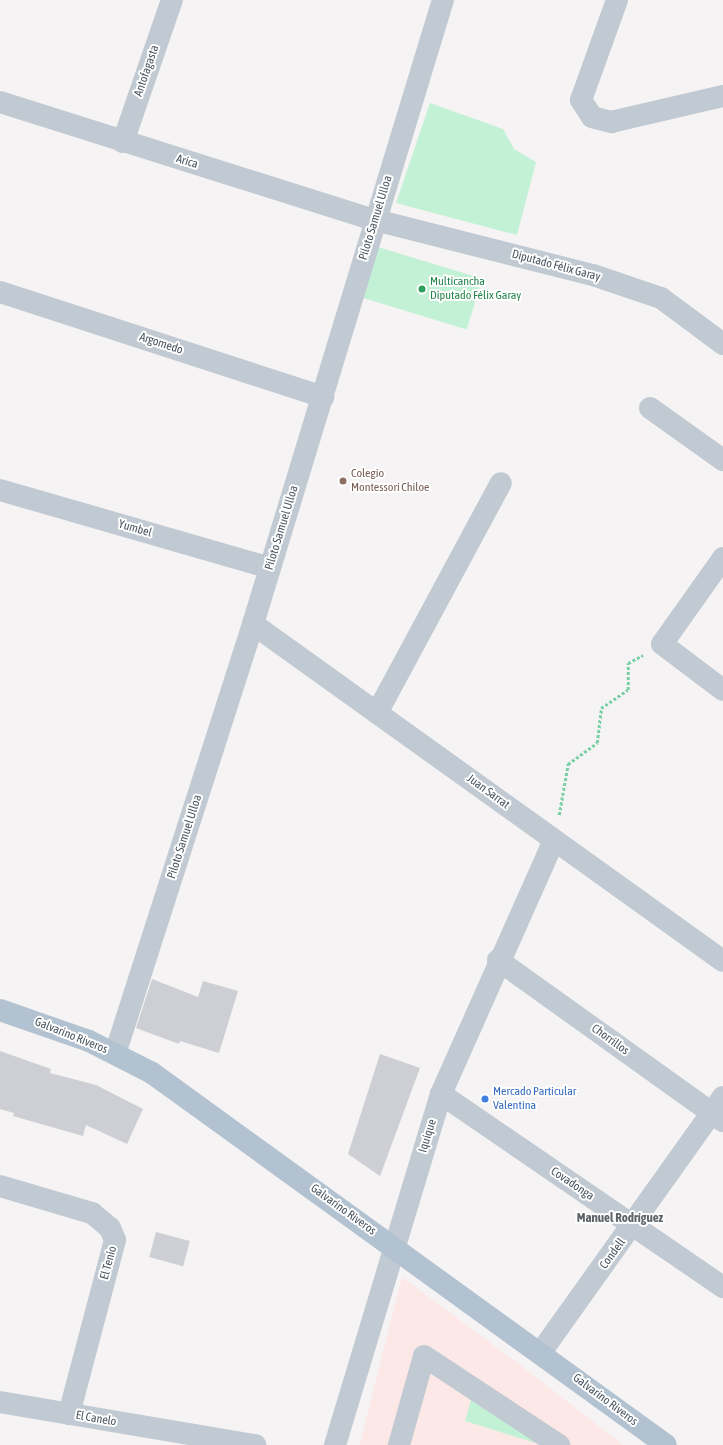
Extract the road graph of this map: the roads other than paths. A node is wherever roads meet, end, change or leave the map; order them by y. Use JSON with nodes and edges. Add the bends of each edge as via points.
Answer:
{"nodes":[{"id":1,"x":172,"y":0,"type":"edge"},
{"id":2,"x":443,"y":0,"type":"edge"},
{"id":3,"x":617,"y":0,"type":"edge"},
{"id":4,"x":723,"y":96,"type":"edge"},
{"id":5,"x":0,"y":102,"type":"edge"},
{"id":6,"x":122,"y":142,"type":"junction"},
{"id":7,"x":375,"y":220,"type":"junction"},
{"id":8,"x":0,"y":292,"type":"edge"},
{"id":9,"x":723,"y":344,"type":"edge"},
{"id":10,"x":323,"y":397,"type":"junction"},
{"id":11,"x":650,"y":408,"type":"dead end"},
{"id":12,"x":723,"y":460,"type":"edge"},
{"id":13,"x":501,"y":483,"type":"dead end"},
{"id":14,"x":2,"y":496,"type":"edge"},
{"id":15,"x":723,"y":558,"type":"edge"},
{"id":16,"x":270,"y":568,"type":"junction"},
{"id":17,"x":253,"y":624,"type":"junction"},
{"id":18,"x":723,"y":690,"type":"edge"},
{"id":19,"x":378,"y":713,"type":"junction"},
{"id":20,"x":554,"y":840,"type":"junction"},
{"id":21,"x":498,"y":960,"type":"junction"},
{"id":22,"x":723,"y":961,"type":"edge"},
{"id":23,"x":0,"y":1010,"type":"edge"},
{"id":24,"x":115,"y":1054,"type":"junction"},
{"id":25,"x":441,"y":1094,"type":"junction"},
{"id":26,"x":719,"y":1110,"type":"edge"},
{"id":27,"x":0,"y":1186,"type":"edge"},
{"id":28,"x":634,"y":1226,"type":"junction"},
{"id":29,"x":394,"y":1246,"type":"junction"},
{"id":30,"x":723,"y":1287,"type":"edge"},
{"id":31,"x":541,"y":1352,"type":"junction"},
{"id":32,"x":0,"y":1402,"type":"edge"},
{"id":33,"x":69,"y":1414,"type":"junction"},
{"id":34,"x":255,"y":1445,"type":"edge"},
{"id":35,"x":335,"y":1445,"type":"edge"},
{"id":36,"x":398,"y":1445,"type":"edge"},
{"id":37,"x":559,"y":1445,"type":"edge"},
{"id":38,"x":666,"y":1445,"type":"edge"}],
"edges":[{"from":1,"to":6,"type":"street","name":"Antofagasta"},
{"from":2,"to":7,"type":"street","name":"Piloto Samuel Ulloa"},
{"from":3,"to":4,"type":"street","via":[[581,100],[592,117],[611,122]]},
{"from":5,"to":6,"type":"street","name":"Arica"},
{"from":6,"to":7,"type":"street","name":"Arica"},
{"from":7,"to":9,"type":"street","name":"Diputado Félix Garay","via":[[593,275],[661,298]]},
{"from":7,"to":10,"type":"street","name":"Piloto Samuel Ulloa"},
{"from":8,"to":10,"type":"street","name":"Argomedo"},
{"from":10,"to":16,"type":"street","name":"Piloto Samuel Ulloa"},
{"from":11,"to":12,"type":"street"},
{"from":13,"to":19,"type":"street"},
{"from":14,"to":16,"type":"street","name":"Yumbel"},
{"from":15,"to":18,"type":"street","via":[[662,644]]},
{"from":16,"to":17,"type":"street","name":"Piloto Samuel Ulloa"},
{"from":17,"to":19,"type":"street","name":"Juan Sarrat"},
{"from":17,"to":24,"type":"street","name":"Piloto Samuel Ulloa"},
{"from":19,"to":20,"type":"street","name":"Juan Sarrat"},
{"from":20,"to":21,"type":"street","name":"Iquique"},
{"from":20,"to":22,"type":"street","name":"Juan Sarrat"},
{"from":21,"to":25,"type":"street","name":"Iquique"},
{"from":21,"to":26,"type":"street","name":"Chorrillos"},
{"from":23,"to":24,"type":"main road","name":"Galvarino Riveros","via":[[45,1023]]},
{"from":24,"to":29,"type":"main road","name":"Galvarino Riveros","via":[[193,1101]]},
{"from":25,"to":28,"type":"street","name":"Covadonga"},
{"from":25,"to":29,"type":"street","name":"Iquique"},
{"from":26,"to":28,"type":"street","name":"Condell"},
{"from":27,"to":33,"type":"street","name":"El Tenío","via":[[92,1213],[106,1224],[115,1240]]},
{"from":28,"to":30,"type":"street","name":"Covadonga"},
{"from":28,"to":31,"type":"street","name":"Condell"},
{"from":29,"to":31,"type":"main road","name":"Galvarino Riveros"},
{"from":29,"to":35,"type":"street","name":"Iquique"},
{"from":31,"to":38,"type":"main road","name":"Galvarino Riveros"},
{"from":32,"to":33,"type":"street","name":"El Canelo"},
{"from":33,"to":34,"type":"street","name":"El Canelo"},
{"from":36,"to":37,"type":"street","via":[[424,1356]]}]}
